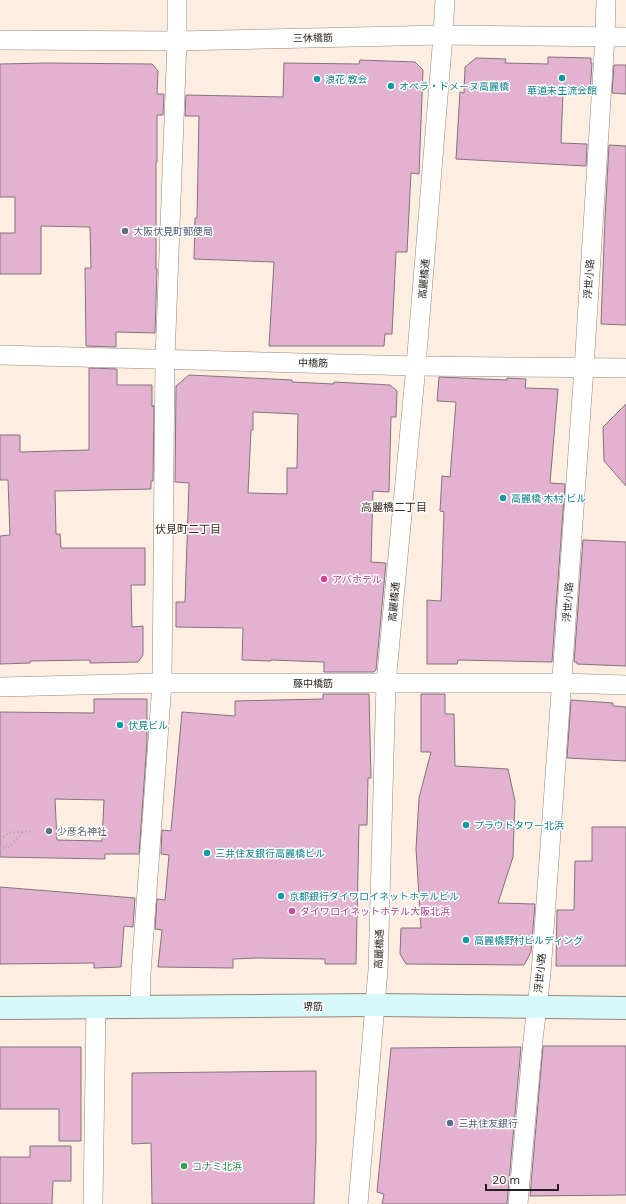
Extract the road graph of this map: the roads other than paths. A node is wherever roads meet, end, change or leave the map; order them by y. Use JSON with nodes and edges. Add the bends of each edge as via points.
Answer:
{"nodes":[{"id":1,"x":177,"y":0,"type":"edge"},
{"id":2,"x":445,"y":0,"type":"edge"},
{"id":3,"x":606,"y":0,"type":"edge"},
{"id":4,"x":444,"y":34,"type":"junction"},
{"id":5,"x":605,"y":37,"type":"junction"},
{"id":6,"x":626,"y":37,"type":"edge"},
{"id":7,"x":0,"y":40,"type":"edge"},
{"id":8,"x":177,"y":41,"type":"junction"},
{"id":9,"x":0,"y":356,"type":"edge"},
{"id":10,"x":165,"y":359,"type":"junction"},
{"id":11,"x":416,"y":366,"type":"junction"},
{"id":12,"x":584,"y":368,"type":"junction"},
{"id":13,"x":626,"y":368,"type":"edge"},
{"id":14,"x":562,"y":682,"type":"junction"},
{"id":15,"x":162,"y":683,"type":"junction"},
{"id":16,"x":386,"y":683,"type":"junction"},
{"id":17,"x":626,"y":685,"type":"edge"},
{"id":18,"x":0,"y":687,"type":"edge"},
{"id":19,"x":376,"y":1005,"type":"junction"},
{"id":20,"x":96,"y":1007,"type":"junction"},
{"id":21,"x":140,"y":1007,"type":"junction"},
{"id":22,"x":0,"y":1008,"type":"edge"},
{"id":23,"x":537,"y":1008,"type":"junction"},
{"id":24,"x":626,"y":1008,"type":"edge"},
{"id":25,"x":93,"y":1204,"type":"edge"},
{"id":26,"x":358,"y":1204,"type":"edge"},
{"id":27,"x":518,"y":1204,"type":"edge"}],
"edges":[{"from":1,"to":8,"type":"street"},
{"from":2,"to":4,"type":"street","name":"高麗橋通"},
{"from":3,"to":5,"type":"street","name":"浮世小路"},
{"from":4,"to":5,"type":"street","name":"三休橋筋"},
{"from":4,"to":8,"type":"street","name":"三休橋筋"},
{"from":4,"to":11,"type":"street","name":"高麗橋通"},
{"from":5,"to":6,"type":"street","name":"三休橋筋"},
{"from":5,"to":12,"type":"street","name":"浮世小路"},
{"from":7,"to":8,"type":"street","name":"三休橋筋"},
{"from":8,"to":10,"type":"street"},
{"from":9,"to":10,"type":"street","name":"中橋筋"},
{"from":10,"to":11,"type":"street","name":"中橋筋"},
{"from":10,"to":15,"type":"street"},
{"from":11,"to":12,"type":"street","name":"中橋筋"},
{"from":11,"to":16,"type":"street","name":"高麗橋通"},
{"from":12,"to":13,"type":"street","name":"中橋筋"},
{"from":12,"to":14,"type":"street","name":"浮世小路"},
{"from":14,"to":16,"type":"street","name":"藤中橋筋"},
{"from":14,"to":17,"type":"street","name":"藤中橋筋"},
{"from":14,"to":23,"type":"street","name":"浮世小路"},
{"from":15,"to":16,"type":"street","name":"藤中橋筋"},
{"from":15,"to":18,"type":"street","name":"藤中橋筋"},
{"from":15,"to":21,"type":"street"},
{"from":16,"to":19,"type":"street","name":"高麗橋通"},
{"from":19,"to":21,"type":"main road","name":"堺筋"},
{"from":19,"to":23,"type":"main road","name":"堺筋"},
{"from":19,"to":26,"type":"street","name":"高麗橋通"},
{"from":20,"to":21,"type":"main road","name":"堺筋"},
{"from":20,"to":22,"type":"main road","name":"堺筋"},
{"from":20,"to":25,"type":"street"},
{"from":23,"to":24,"type":"main road","name":"堺筋"},
{"from":23,"to":27,"type":"street","name":"浮世小路"}]}
